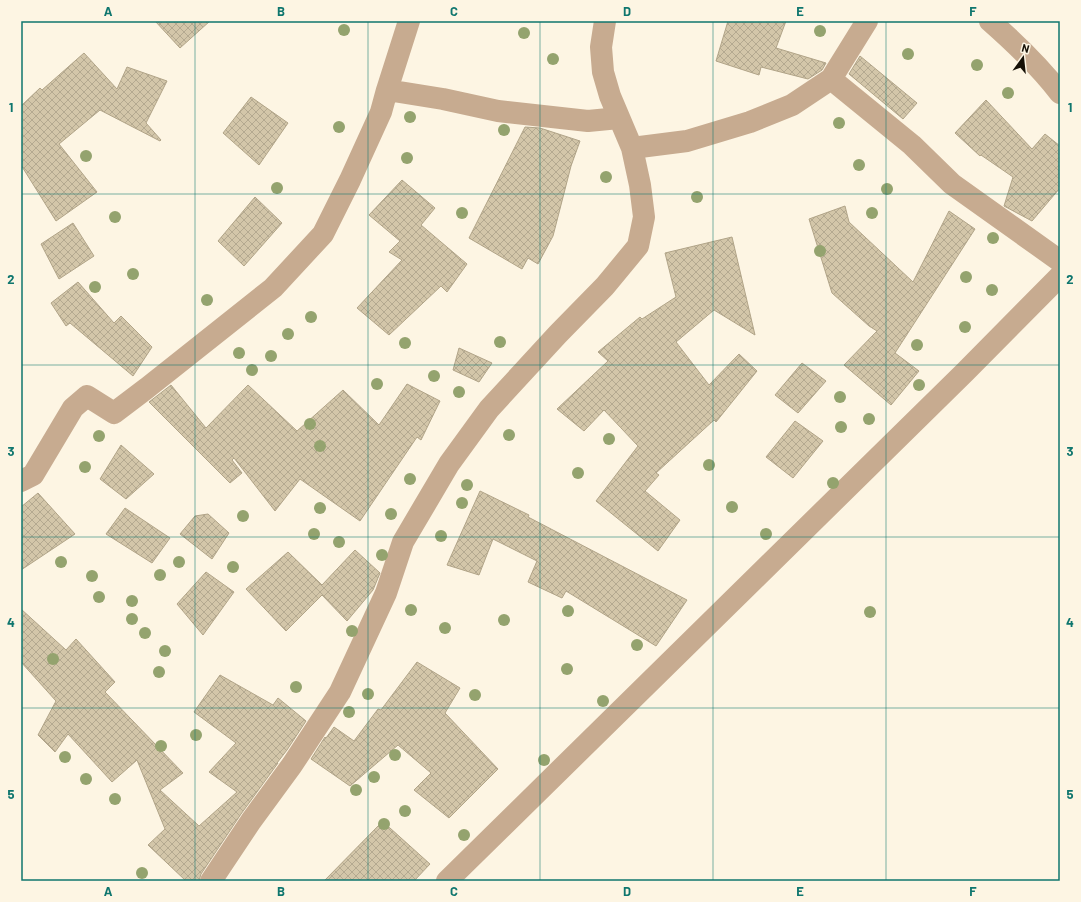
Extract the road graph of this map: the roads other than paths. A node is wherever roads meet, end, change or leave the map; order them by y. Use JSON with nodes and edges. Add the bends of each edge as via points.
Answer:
{"nodes":[{"id":1,"x":409,"y":21,"type":"edge"},
{"id":2,"x":605,"y":21,"type":"edge"},
{"id":3,"x":868,"y":21,"type":"edge"},
{"id":4,"x":990,"y":21,"type":"edge"},
{"id":5,"x":831,"y":79,"type":"junction"},
{"id":6,"x":387,"y":90,"type":"junction"},
{"id":7,"x":1060,"y":93,"type":"edge"},
{"id":8,"x":619,"y":118,"type":"junction"},
{"id":9,"x":632,"y":148,"type":"junction"},
{"id":10,"x":1060,"y":261,"type":"edge"},
{"id":11,"x":1060,"y":276,"type":"edge"},
{"id":12,"x":21,"y":481,"type":"edge"},
{"id":13,"x":211,"y":881,"type":"edge"},
{"id":14,"x":447,"y":881,"type":"edge"}],
"edges":[{"from":1,"to":6,"type":"street"},
{"from":2,"to":8,"type":"street","via":[[601,48],[603,72]]},
{"from":3,"to":5,"type":"street"},
{"from":4,"to":7,"type":"street"},
{"from":5,"to":9,"type":"street","via":[[792,104],[750,122],[687,141]]},
{"from":5,"to":10,"type":"street","via":[[912,145],[952,184]]},
{"from":6,"to":8,"type":"street","via":[[498,111],[588,121]]},
{"from":6,"to":12,"type":"street","via":[[381,112],[350,180],[318,240],[273,288],[114,413],[87,396],[73,408],[33,475]]},
{"from":8,"to":9,"type":"street"},
{"from":9,"to":13,"type":"street","via":[[644,216],[638,246],[605,286],[490,409],[449,464],[403,542],[386,593],[340,692]]},
{"from":11,"to":14,"type":"street"}]}
